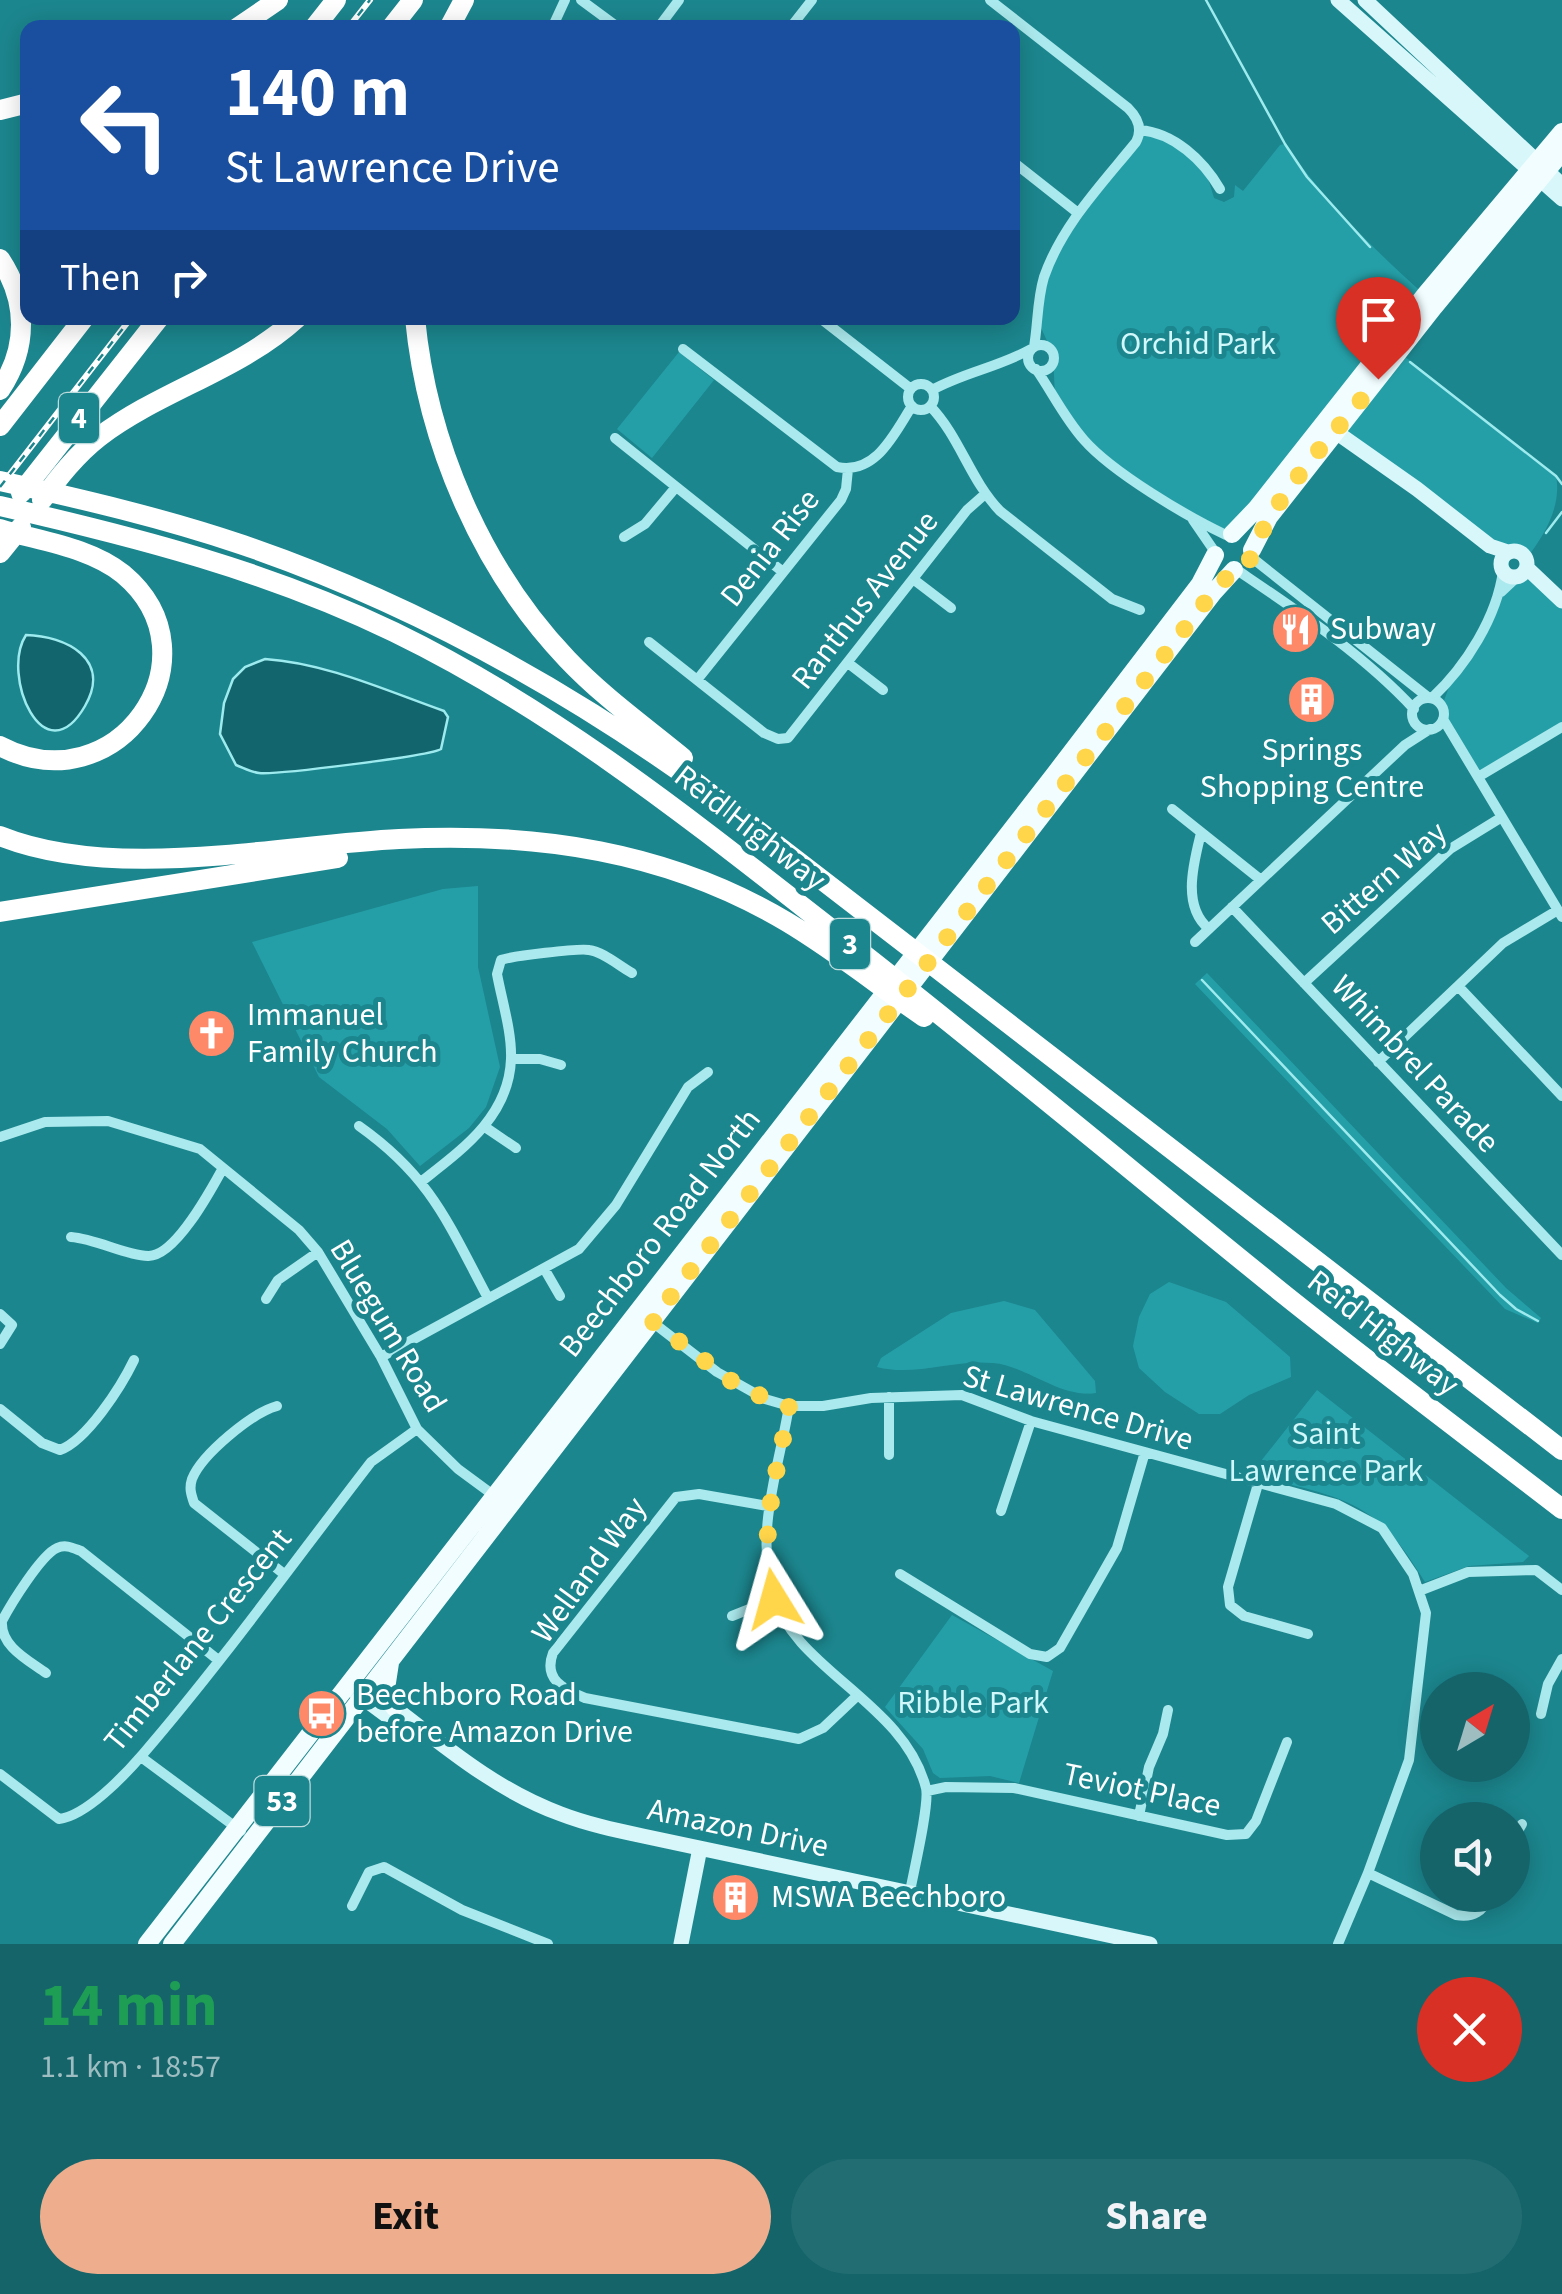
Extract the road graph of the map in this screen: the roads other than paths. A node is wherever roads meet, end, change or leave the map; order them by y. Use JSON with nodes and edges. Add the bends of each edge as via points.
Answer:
{"nodes":[{"id":1,"x":278,"y":0,"type":"edge"},
{"id":2,"x":336,"y":0,"type":"edge"},
{"id":3,"x":413,"y":0,"type":"edge"},
{"id":4,"x":581,"y":0,"type":"edge"},
{"id":5,"x":812,"y":0,"type":"edge"},
{"id":6,"x":990,"y":0,"type":"edge"},
{"id":7,"x":1338,"y":0,"type":"edge"},
{"id":8,"x":1365,"y":0,"type":"edge"},
{"id":9,"x":249,"y":20,"type":"edge"},
{"id":10,"x":320,"y":20,"type":"edge"},
{"id":11,"x":397,"y":20,"type":"edge"},
{"id":12,"x":608,"y":20,"type":"edge"},
{"id":13,"x":796,"y":20,"type":"edge"},
{"id":14,"x":1016,"y":20,"type":"edge"},
{"id":15,"x":1020,"y":23,"type":"edge"},
{"id":16,"x":1140,"y":130,"type":"junction"},
{"id":17,"x":1562,"y":132,"type":"edge"},
{"id":18,"x":1562,"y":152,"type":"edge"},
{"id":19,"x":1020,"y":167,"type":"edge"},
{"id":20,"x":1538,"y":171,"type":"junction"},
{"id":21,"x":1562,"y":185,"type":"edge"},
{"id":22,"x":1220,"y":189,"type":"dead end"},
{"id":23,"x":1562,"y":198,"type":"edge"},
{"id":24,"x":1078,"y":213,"type":"junction"},
{"id":25,"x":0,"y":260,"type":"edge"},
{"id":26,"x":20,"y":310,"type":"edge"},
{"id":27,"x":1038,"y":321,"type":"junction"},
{"id":28,"x":22,"y":325,"type":"edge"},
{"id":29,"x":79,"y":325,"type":"edge"},
{"id":30,"x":153,"y":325,"type":"edge"},
{"id":31,"x":289,"y":325,"type":"edge"},
{"id":32,"x":416,"y":325,"type":"edge"},
{"id":33,"x":829,"y":325,"type":"edge"},
{"id":34,"x":1033,"y":348,"type":"junction"},
{"id":35,"x":1048,"y":348,"type":"junction"},
{"id":36,"x":684,"y":349,"type":"dead end"},
{"id":37,"x":1053,"y":362,"type":"junction"},
{"id":38,"x":1006,"y":363,"type":"junction"},
{"id":39,"x":1034,"y":368,"type":"junction"},
{"id":40,"x":911,"y":389,"type":"junction"},
{"id":41,"x":0,"y":390,"type":"edge"},
{"id":42,"x":932,"y":390,"type":"junction"},
{"id":43,"x":1055,"y":396,"type":"junction"},
{"id":44,"x":912,"y":406,"type":"junction"},
{"id":45,"x":930,"y":406,"type":"junction"},
{"id":46,"x":0,"y":426,"type":"edge"},
{"id":47,"x":1330,"y":427,"type":"junction"},
{"id":48,"x":615,"y":438,"type":"dead end"},
{"id":49,"x":0,"y":468,"type":"edge"},
{"id":50,"x":848,"y":469,"type":"junction"},
{"id":51,"x":0,"y":481,"type":"edge"},
{"id":52,"x":676,"y":486,"type":"junction"},
{"id":53,"x":984,"y":495,"type":"junction"},
{"id":54,"x":77,"y":496,"type":"junction"},
{"id":55,"x":0,"y":506,"type":"edge"},
{"id":56,"x":1193,"y":519,"type":"junction"},
{"id":57,"x":0,"y":520,"type":"edge"},
{"id":58,"x":0,"y":529,"type":"edge"},
{"id":59,"x":1229,"y":534,"type":"junction"},
{"id":60,"x":624,"y":537,"type":"dead end"},
{"id":61,"x":0,"y":553,"type":"edge"},
{"id":62,"x":1215,"y":554,"type":"junction"},
{"id":63,"x":1244,"y":562,"type":"junction"},
{"id":64,"x":1513,"y":567,"type":"junction"},
{"id":65,"x":783,"y":572,"type":"junction"},
{"id":66,"x":913,"y":579,"type":"junction"},
{"id":67,"x":1277,"y":580,"type":"junction"},
{"id":68,"x":1286,"y":601,"type":"junction"},
{"id":69,"x":1562,"y":601,"type":"edge"},
{"id":70,"x":951,"y":608,"type":"dead end"},
{"id":71,"x":1140,"y":610,"type":"dead end"},
{"id":72,"x":649,"y":642,"type":"dead end"},
{"id":73,"x":848,"y":663,"type":"junction"},
{"id":74,"x":697,"y":680,"type":"junction"},
{"id":75,"x":883,"y":690,"type":"dead end"},
{"id":76,"x":1434,"y":701,"type":"junction"},
{"id":77,"x":1414,"y":714,"type":"junction"},
{"id":78,"x":1443,"y":719,"type":"junction"},
{"id":79,"x":1562,"y":727,"type":"edge"},
{"id":80,"x":1432,"y":729,"type":"junction"},
{"id":81,"x":1405,"y":745,"type":"junction"},
{"id":82,"x":0,"y":746,"type":"edge"},
{"id":83,"x":1460,"y":749,"type":"junction"},
{"id":84,"x":1478,"y":777,"type":"junction"},
{"id":85,"x":1172,"y":809,"type":"dead end"},
{"id":86,"x":1502,"y":817,"type":"junction"},
{"id":87,"x":1202,"y":832,"type":"junction"},
{"id":88,"x":0,"y":836,"type":"edge"},
{"id":89,"x":453,"y":839,"type":"junction"},
{"id":90,"x":1260,"y":880,"type":"junction"},
{"id":91,"x":850,"y":903,"type":"junction"},
{"id":92,"x":1232,"y":907,"type":"junction"},
{"id":93,"x":0,"y":912,"type":"edge"},
{"id":94,"x":1560,"y":913,"type":"edge"},
{"id":95,"x":1208,"y":929,"type":"junction"},
{"id":96,"x":1195,"y":942,"type":"dead end"},
{"id":97,"x":632,"y":973,"type":"dead end"},
{"id":98,"x":1304,"y":983,"type":"junction"},
{"id":99,"x":1458,"y":986,"type":"junction"},
{"id":100,"x":511,"y":1059,"type":"junction"},
{"id":101,"x":1378,"y":1062,"type":"junction"},
{"id":102,"x":562,"y":1065,"type":"dead end"},
{"id":103,"x":708,"y":1072,"type":"dead end"},
{"id":104,"x":1562,"y":1096,"type":"edge"},
{"id":105,"x":360,"y":1126,"type":"dead end"},
{"id":106,"x":486,"y":1126,"type":"junction"},
{"id":107,"x":0,"y":1137,"type":"edge"},
{"id":108,"x":516,"y":1148,"type":"dead end"},
{"id":109,"x":223,"y":1168,"type":"junction"},
{"id":110,"x":422,"y":1181,"type":"junction"},
{"id":111,"x":1208,"y":1232,"type":"junction"},
{"id":112,"x":71,"y":1237,"type":"dead end"},
{"id":113,"x":318,"y":1252,"type":"junction"},
{"id":114,"x":1562,"y":1255,"type":"edge"},
{"id":115,"x":545,"y":1270,"type":"junction"},
{"id":116,"x":560,"y":1296,"type":"dead end"},
{"id":117,"x":488,"y":1298,"type":"junction"},
{"id":118,"x":266,"y":1299,"type":"dead end"},
{"id":119,"x":0,"y":1314,"type":"edge"},
{"id":120,"x":645,"y":1316,"type":"junction"},
{"id":121,"x":0,"y":1344,"type":"edge"},
{"id":122,"x":382,"y":1357,"type":"junction"},
{"id":123,"x":134,"y":1360,"type":"dead end"},
{"id":124,"x":889,"y":1397,"type":"junction"},
{"id":125,"x":248,"y":1402,"type":"dead end"},
{"id":126,"x":277,"y":1406,"type":"dead end"},
{"id":127,"x":789,"y":1406,"type":"junction"},
{"id":128,"x":0,"y":1409,"type":"edge"},
{"id":129,"x":258,"y":1411,"type":"junction"},
{"id":130,"x":1032,"y":1421,"type":"junction"},
{"id":131,"x":417,"y":1429,"type":"junction"},
{"id":132,"x":1562,"y":1450,"type":"edge"},
{"id":133,"x":1144,"y":1452,"type":"junction"},
{"id":134,"x":889,"y":1455,"type":"dead end"},
{"id":135,"x":1258,"y":1484,"type":"junction"},
{"id":136,"x":502,"y":1502,"type":"junction"},
{"id":137,"x":768,"y":1506,"type":"junction"},
{"id":138,"x":1562,"y":1509,"type":"edge"},
{"id":139,"x":1001,"y":1511,"type":"dead end"},
{"id":140,"x":284,"y":1574,"type":"junction"},
{"id":141,"x":900,"y":1574,"type":"dead end"},
{"id":142,"x":1562,"y":1590,"type":"edge"},
{"id":143,"x":1419,"y":1591,"type":"junction"},
{"id":144,"x":774,"y":1599,"type":"junction"},
{"id":145,"x":732,"y":1616,"type":"dead end"},
{"id":146,"x":1308,"y":1634,"type":"dead end"},
{"id":147,"x":392,"y":1658,"type":"junction"},
{"id":148,"x":218,"y":1659,"type":"junction"},
{"id":149,"x":1562,"y":1659,"type":"edge"},
{"id":150,"x":46,"y":1674,"type":"dead end"},
{"id":151,"x":358,"y":1686,"type":"junction"},
{"id":152,"x":858,"y":1695,"type":"junction"},
{"id":153,"x":394,"y":1707,"type":"junction"},
{"id":154,"x":1168,"y":1710,"type":"dead end"},
{"id":155,"x":1541,"y":1714,"type":"dead end"},
{"id":156,"x":1287,"y":1742,"type":"dead end"},
{"id":157,"x":141,"y":1757,"type":"junction"},
{"id":158,"x":0,"y":1774,"type":"edge"},
{"id":159,"x":927,"y":1791,"type":"junction"},
{"id":160,"x":1139,"y":1816,"type":"junction"},
{"id":161,"x":236,"y":1827,"type":"junction"},
{"id":162,"x":252,"y":1840,"type":"junction"},
{"id":163,"x":699,"y":1853,"type":"junction"},
{"id":164,"x":1368,"y":1873,"type":"junction"},
{"id":165,"x":909,"y":1897,"type":"junction"},
{"id":166,"x":1420,"y":1897,"type":"edge"},
{"id":167,"x":352,"y":1906,"type":"dead end"},
{"id":168,"x":1452,"y":1912,"type":"edge"},
{"id":169,"x":1479,"y":1912,"type":"edge"},
{"id":170,"x":148,"y":1944,"type":"edge"},
{"id":171,"x":172,"y":1944,"type":"edge"},
{"id":172,"x":548,"y":1944,"type":"edge"},
{"id":173,"x":681,"y":1944,"type":"edge"},
{"id":174,"x":1114,"y":1944,"type":"edge"},
{"id":175,"x":1150,"y":1944,"type":"edge"},
{"id":176,"x":1338,"y":1944,"type":"edge"}],
"edges":[{"from":1,"to":9,"type":"highway"},
{"from":2,"to":10,"type":"highway"},
{"from":3,"to":11,"type":"highway"},
{"from":4,"to":12,"type":"street"},
{"from":5,"to":13,"type":"street"},
{"from":6,"to":14,"type":"street"},
{"from":7,"to":20,"type":"street"},
{"from":8,"to":20,"type":"street"},
{"from":15,"to":16,"type":"street","via":[[1128,108]]},
{"from":16,"to":22,"type":"street","via":[[1170,138]]},
{"from":16,"to":24,"type":"street"},
{"from":17,"to":20,"type":"main road","name":"Beechboro Road North","number":"53"},
{"from":18,"to":20,"type":"main road","name":"Beechboro Road North","number":"53"},
{"from":19,"to":24,"type":"street"},
{"from":20,"to":21,"type":"street"},
{"from":20,"to":23,"type":"street"},
{"from":20,"to":47,"type":"main road","name":"Beechboro Road North","number":"53","via":[[1434,307]]},
{"from":24,"to":27,"type":"street","via":[[1044,278]]},
{"from":25,"to":26,"type":"highway"},
{"from":27,"to":34,"type":"street"},
{"from":27,"to":35,"type":"street"},
{"from":28,"to":41,"type":"highway","via":[[19,352]]},
{"from":29,"to":46,"type":"highway","number":"4"},
{"from":30,"to":57,"type":"highway","number":"4"},
{"from":31,"to":61,"type":"highway","via":[[246,358],[96,439]]},
{"from":32,"to":91,"type":"highway","via":[[452,474],[522,603],[568,661]]},
{"from":33,"to":40,"type":"street"},
{"from":34,"to":35,"type":"street"},
{"from":34,"to":38,"type":"street"},
{"from":34,"to":39,"type":"street","via":[[1028,359]]},
{"from":35,"to":37,"type":"street"},
{"from":36,"to":50,"type":"street","via":[[822,458]]},
{"from":37,"to":39,"type":"street"},
{"from":37,"to":43,"type":"street"},
{"from":38,"to":39,"type":"street"},
{"from":38,"to":42,"type":"street","via":[[966,372]]},
{"from":39,"to":43,"type":"street"},
{"from":40,"to":42,"type":"street","via":[[922,384]]},
{"from":40,"to":44,"type":"street"},
{"from":42,"to":45,"type":"street"},
{"from":43,"to":56,"type":"street","via":[[1097,453]]},
{"from":44,"to":45,"type":"street"},
{"from":44,"to":50,"type":"street","name":"Denia Rise","via":[[864,468]]},
{"from":45,"to":53,"type":"street"},
{"from":47,"to":59,"type":"main road","name":"Beechboro Road North","number":"53"},
{"from":47,"to":63,"type":"main road","name":"Beechboro Road North","number":"53"},
{"from":47,"to":64,"type":"street"},
{"from":48,"to":52,"type":"street"},
{"from":49,"to":54,"type":"highway"},
{"from":50,"to":65,"type":"street","name":"Denia Rise","via":[[841,500]]},
{"from":51,"to":54,"type":"highway","name":"Reid Highway","number":"3"},
{"from":52,"to":60,"type":"street","via":[[646,524]]},
{"from":52,"to":65,"type":"street"},
{"from":53,"to":66,"type":"street","name":"Ranthus Avenue"},
{"from":53,"to":71,"type":"street","via":[[1112,599]]},
{"from":54,"to":91,"type":"highway","name":"Reid Highway","number":"3","via":[[314,571],[505,660],[652,751]]},
{"from":55,"to":111,"type":"highway","name":"Reid Highway","number":"3","via":[[180,550],[304,593],[442,656],[540,713],[634,777],[911,991]]},
{"from":56,"to":59,"type":"street"},
{"from":56,"to":62,"type":"street"},
{"from":58,"to":82,"type":"highway","via":[[94,557],[133,584],[156,625],[160,672],[132,728],[93,754],[46,761]]},
{"from":59,"to":62,"type":"main road","number":"53"},
{"from":59,"to":63,"type":"main road","via":[[1243,536]]},
{"from":62,"to":63,"type":"main road","via":[[1224,568]]},
{"from":62,"to":120,"type":"main road","name":"Beechboro Road North","number":"53","via":[[1200,584],[878,998]]},
{"from":63,"to":67,"type":"street"},
{"from":63,"to":68,"type":"street"},
{"from":63,"to":120,"type":"main road","name":"Beechboro Road North","number":"53","via":[[1213,592],[894,1011]]},
{"from":64,"to":69,"type":"street"},
{"from":64,"to":76,"type":"street"},
{"from":65,"to":74,"type":"street","name":"Denia Rise"},
{"from":66,"to":70,"type":"street"},
{"from":66,"to":73,"type":"street","name":"Ranthus Avenue"},
{"from":67,"to":68,"type":"street"},
{"from":67,"to":76,"type":"street"},
{"from":68,"to":77,"type":"street","via":[[1392,686]]},
{"from":72,"to":74,"type":"street"},
{"from":73,"to":74,"type":"street","name":"Ranthus Avenue","via":[[788,738],[764,733]]},
{"from":73,"to":75,"type":"street"},
{"from":76,"to":77,"type":"street","via":[[1419,701]]},
{"from":76,"to":78,"type":"street"},
{"from":77,"to":80,"type":"street","via":[[1421,727]]},
{"from":77,"to":81,"type":"street"},
{"from":78,"to":80,"type":"street"},
{"from":78,"to":83,"type":"street"},
{"from":79,"to":84,"type":"street"},
{"from":80,"to":81,"type":"street"},
{"from":80,"to":83,"type":"street"},
{"from":81,"to":90,"type":"street"},
{"from":83,"to":84,"type":"street"},
{"from":84,"to":86,"type":"street"},
{"from":85,"to":87,"type":"street"},
{"from":86,"to":94,"type":"street"},
{"from":86,"to":98,"type":"street","name":"Bittern Way","via":[[1450,849]]},
{"from":87,"to":90,"type":"street"},
{"from":87,"to":95,"type":"street","via":[[1189,882]]},
{"from":88,"to":89,"type":"highway","via":[[49,852],[116,857]]},
{"from":89,"to":93,"type":"highway"},
{"from":89,"to":111,"type":"highway","via":[[570,844],[680,871],[738,896],[788,923],[976,1054]]},
{"from":90,"to":92,"type":"street"},
{"from":91,"to":132,"type":"highway","name":"Reid Highway","number":"3"},
{"from":92,"to":95,"type":"street"},
{"from":92,"to":98,"type":"street","name":"Whimbrel Parade"},
{"from":94,"to":99,"type":"street","via":[[1503,943]]},
{"from":95,"to":96,"type":"street"},
{"from":97,"to":100,"type":"street","via":[[586,949],[501,960]]},
{"from":98,"to":101,"type":"street","name":"Whimbrel Parade"},
{"from":99,"to":101,"type":"street"},
{"from":99,"to":104,"type":"street"},
{"from":100,"to":102,"type":"street"},
{"from":100,"to":106,"type":"street","via":[[502,1100]]},
{"from":101,"to":114,"type":"street","name":"Whimbrel Parade"},
{"from":103,"to":115,"type":"street","via":[[688,1086],[596,1230]]},
{"from":105,"to":110,"type":"street"},
{"from":106,"to":108,"type":"street"},
{"from":106,"to":110,"type":"street"},
{"from":107,"to":109,"type":"street","name":"Bluegum Road","via":[[46,1122],[108,1121],[200,1149]]},
{"from":109,"to":112,"type":"street","via":[[162,1254]]},
{"from":109,"to":113,"type":"street","name":"Bluegum Road"},
{"from":110,"to":117,"type":"street"},
{"from":111,"to":138,"type":"highway","name":"Reid Highway","number":"3"},
{"from":113,"to":118,"type":"street","via":[[278,1280]]},
{"from":113,"to":122,"type":"street","name":"Bluegum Road"},
{"from":115,"to":116,"type":"street"},
{"from":115,"to":117,"type":"street"},
{"from":117,"to":122,"type":"street"},
{"from":119,"to":121,"type":"street","via":[[12,1325]]},
{"from":120,"to":127,"type":"street","name":"St Lawrence Drive","via":[[742,1389]]},
{"from":120,"to":136,"type":"main road","name":"Beechboro Road North","number":"53"},
{"from":122,"to":131,"type":"street","name":"Bluegum Road"},
{"from":123,"to":128,"type":"street","via":[[74,1445],[60,1450],[42,1443]]},
{"from":124,"to":127,"type":"street","name":"St Lawrence Drive"},
{"from":124,"to":130,"type":"street","name":"St Lawrence Drive","via":[[962,1395]]},
{"from":124,"to":134,"type":"street"},
{"from":125,"to":129,"type":"street"},
{"from":126,"to":129,"type":"street"},
{"from":127,"to":137,"type":"street"},
{"from":129,"to":140,"type":"street","via":[[198,1468],[190,1492],[194,1503]]},
{"from":130,"to":133,"type":"street","name":"St Lawrence Drive"},
{"from":130,"to":139,"type":"street"},
{"from":131,"to":136,"type":"street","name":"Bluegum Road"},
{"from":131,"to":140,"type":"street","name":"Timberlane Crescent","via":[[371,1462]]},
{"from":133,"to":135,"type":"street","name":"St Lawrence Drive"},
{"from":133,"to":141,"type":"street","via":[[1110,1564],[1060,1648],[1047,1657],[1030,1654]]},
{"from":135,"to":143,"type":"street","name":"St Lawrence Drive","via":[[1336,1504],[1382,1528]]},
{"from":135,"to":146,"type":"street","via":[[1228,1587],[1230,1605],[1244,1616]]},
{"from":136,"to":147,"type":"main road","name":"Beechboro Road North","number":"53"},
{"from":136,"to":151,"type":"main road","name":"Beechboro Road North","number":"53"},
{"from":137,"to":144,"type":"street","via":[[767,1571]]},
{"from":137,"to":152,"type":"street","name":"Welland Way","via":[[699,1494],[676,1497],[553,1653],[550,1675],[585,1698],[800,1739],[823,1728]]},
{"from":140,"to":148,"type":"street","name":"Timberlane Crescent"},
{"from":142,"to":143,"type":"street","via":[[1536,1570],[1468,1572]]},
{"from":143,"to":164,"type":"street","name":"St Lawrence Drive","via":[[1426,1613],[1409,1760]]},
{"from":144,"to":145,"type":"street"},
{"from":144,"to":152,"type":"street","via":[[794,1635]]},
{"from":147,"to":151,"type":"main road","name":"Beechboro Road North","number":"53"},
{"from":147,"to":153,"type":"main road","via":[[386,1686]]},
{"from":148,"to":150,"type":"street","via":[[68,1546],[44,1558],[2,1621],[6,1642]]},
{"from":148,"to":157,"type":"street","name":"Timberlane Crescent"},
{"from":149,"to":155,"type":"street"},
{"from":151,"to":153,"type":"street","name":"Amazon Drive"},
{"from":151,"to":161,"type":"main road","name":"Beechboro Road North","number":"53"},
{"from":151,"to":162,"type":"main road","name":"Beechboro Road North","number":"53"},
{"from":151,"to":163,"type":"street","name":"Amazon Drive","via":[[480,1782],[528,1809],[596,1834]]},
{"from":152,"to":159,"type":"street","via":[[904,1739]]},
{"from":153,"to":163,"type":"street","name":"Amazon Drive","via":[[482,1774],[535,1804]]},
{"from":154,"to":160,"type":"street"},
{"from":156,"to":160,"type":"street","name":"Teviot Place","via":[[1246,1834]]},
{"from":157,"to":158,"type":"street","name":"Timberlane Crescent","via":[[70,1818],[59,1819]]},
{"from":157,"to":161,"type":"street"},
{"from":159,"to":160,"type":"street","name":"Teviot Place","via":[[1014,1788]]},
{"from":159,"to":165,"type":"street"},
{"from":161,"to":162,"type":"street"},
{"from":161,"to":170,"type":"main road","name":"Beechboro Road North","number":"53"},
{"from":162,"to":171,"type":"main road","name":"Beechboro Road North","number":"53"},
{"from":163,"to":165,"type":"street","name":"Amazon Drive"},
{"from":163,"to":173,"type":"street"},
{"from":164,"to":166,"type":"street"},
{"from":164,"to":176,"type":"street","name":"St Lawrence Drive"},
{"from":165,"to":174,"type":"street","name":"Amazon Drive"},
{"from":165,"to":175,"type":"street","name":"Amazon Drive"},
{"from":167,"to":172,"type":"street","via":[[365,1877],[384,1867],[454,1906]]},
{"from":168,"to":169,"type":"street"}]}
